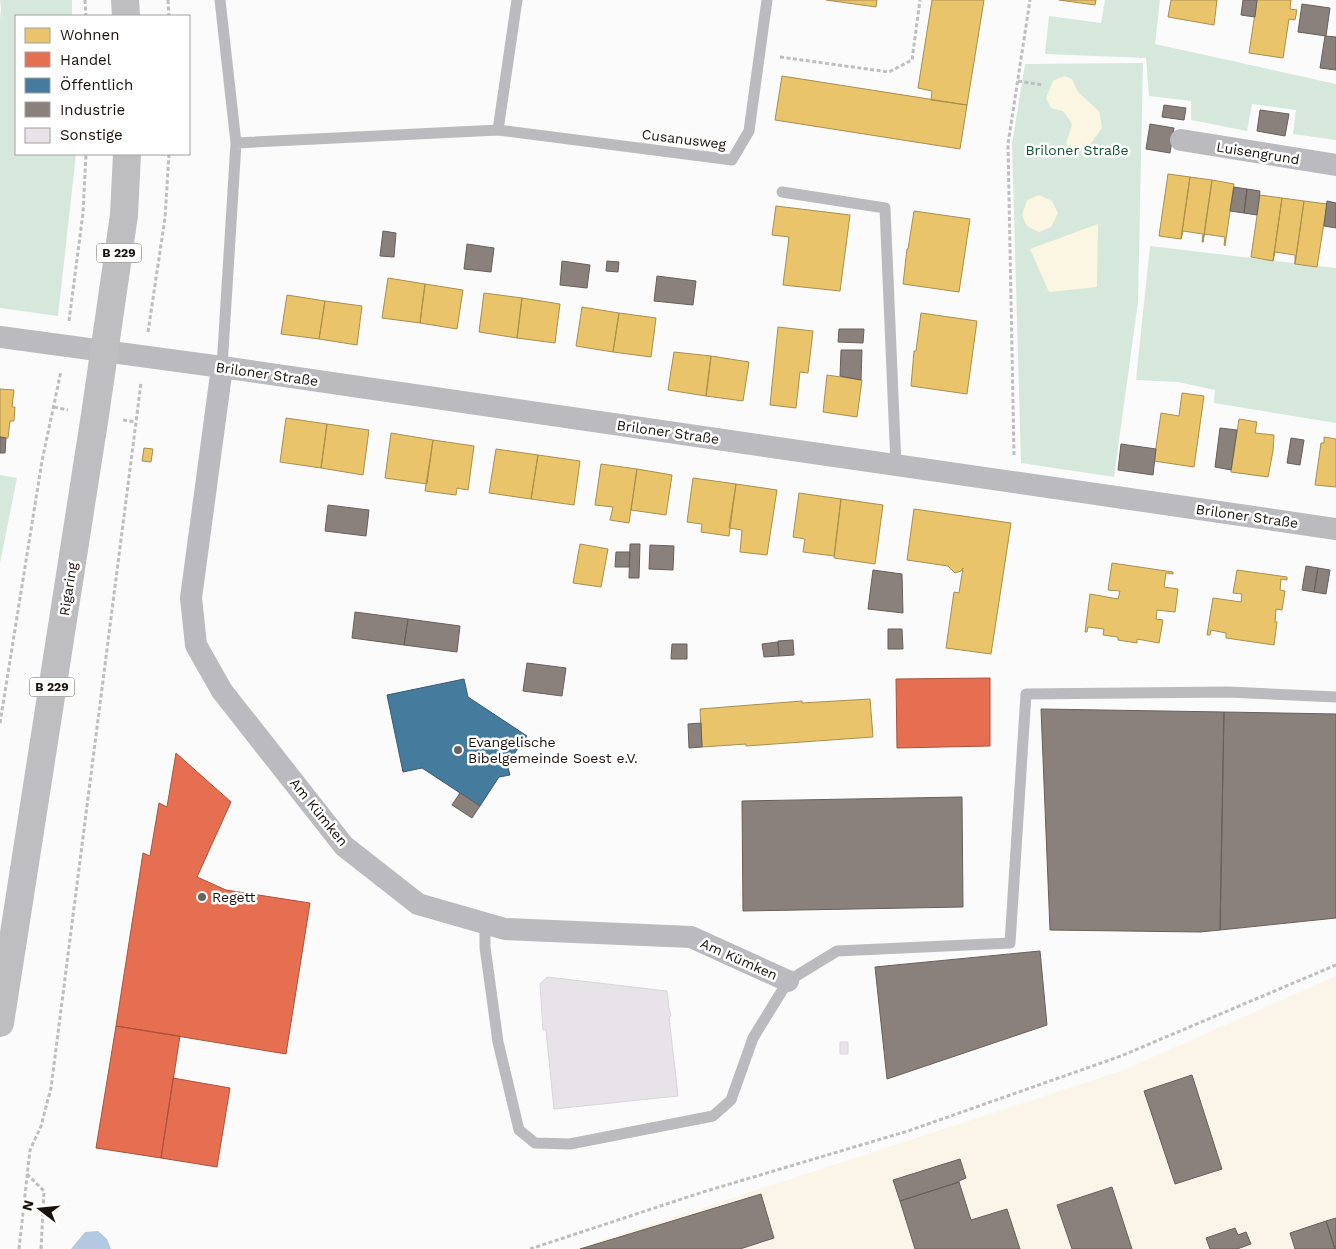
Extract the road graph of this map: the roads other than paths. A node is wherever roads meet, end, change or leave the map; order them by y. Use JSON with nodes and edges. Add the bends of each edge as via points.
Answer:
{"nodes":[{"id":1,"x":125,"y":0,"type":"edge"},
{"id":2,"x":220,"y":0,"type":"edge"},
{"id":3,"x":517,"y":0,"type":"edge"},
{"id":4,"x":767,"y":0,"type":"edge"},
{"id":5,"x":126,"y":15,"type":"edge"},
{"id":6,"x":498,"y":130,"type":"junction"},
{"id":7,"x":1181,"y":140,"type":"dead end"},
{"id":8,"x":236,"y":143,"type":"junction"},
{"id":9,"x":127,"y":155,"type":"edge"},
{"id":10,"x":1336,"y":165,"type":"edge"},
{"id":11,"x":782,"y":192,"type":"dead end"},
{"id":12,"x":0,"y":337,"type":"edge"},
{"id":13,"x":104,"y":351,"type":"junction"},
{"id":14,"x":222,"y":367,"type":"junction"},
{"id":15,"x":896,"y":465,"type":"junction"},
{"id":16,"x":1336,"y":529,"type":"edge"},
{"id":17,"x":1336,"y":697,"type":"edge"},
{"id":18,"x":485,"y":924,"type":"junction"},
{"id":19,"x":788,"y":980,"type":"junction"},
{"id":20,"x":0,"y":1023,"type":"edge"}],
"edges":[{"from":1,"to":5,"type":"main road"},
{"from":2,"to":8,"type":"lane"},
{"from":3,"to":6,"type":"lane"},
{"from":4,"to":6,"type":"lane","name":"Cusanusweg","via":[[749,131],[732,160]]},
{"from":6,"to":8,"type":"lane","name":"Cusanusweg"},
{"from":7,"to":10,"type":"street","name":"Luisengrund"},
{"from":8,"to":14,"type":"lane"},
{"from":9,"to":13,"type":"main road","name":"Rigaring","number":"B 229","via":[[124,215]]},
{"from":11,"to":15,"type":"lane","via":[[885,208]]},
{"from":12,"to":13,"type":"street","name":"Briloner Straße"},
{"from":13,"to":14,"type":"street","name":"Briloner Straße"},
{"from":13,"to":20,"type":"main road","name":"Rigaring","number":"B 229"},
{"from":14,"to":15,"type":"street","name":"Briloner Straße"},
{"from":14,"to":18,"type":"street","name":"Am Kümken","via":[[191,598],[196,645],[222,692],[344,846],[418,904]]},
{"from":15,"to":16,"type":"street","name":"Briloner Straße"},
{"from":17,"to":19,"type":"lane","via":[[1228,692],[1026,694],[1010,943],[837,951]]},
{"from":18,"to":19,"type":"street","name":"Am Kümken","via":[[505,929],[690,937]]},
{"from":18,"to":19,"type":"lane","via":[[498,1042],[519,1130],[535,1144],[570,1144],[713,1116],[731,1100],[753,1038]]}]}
